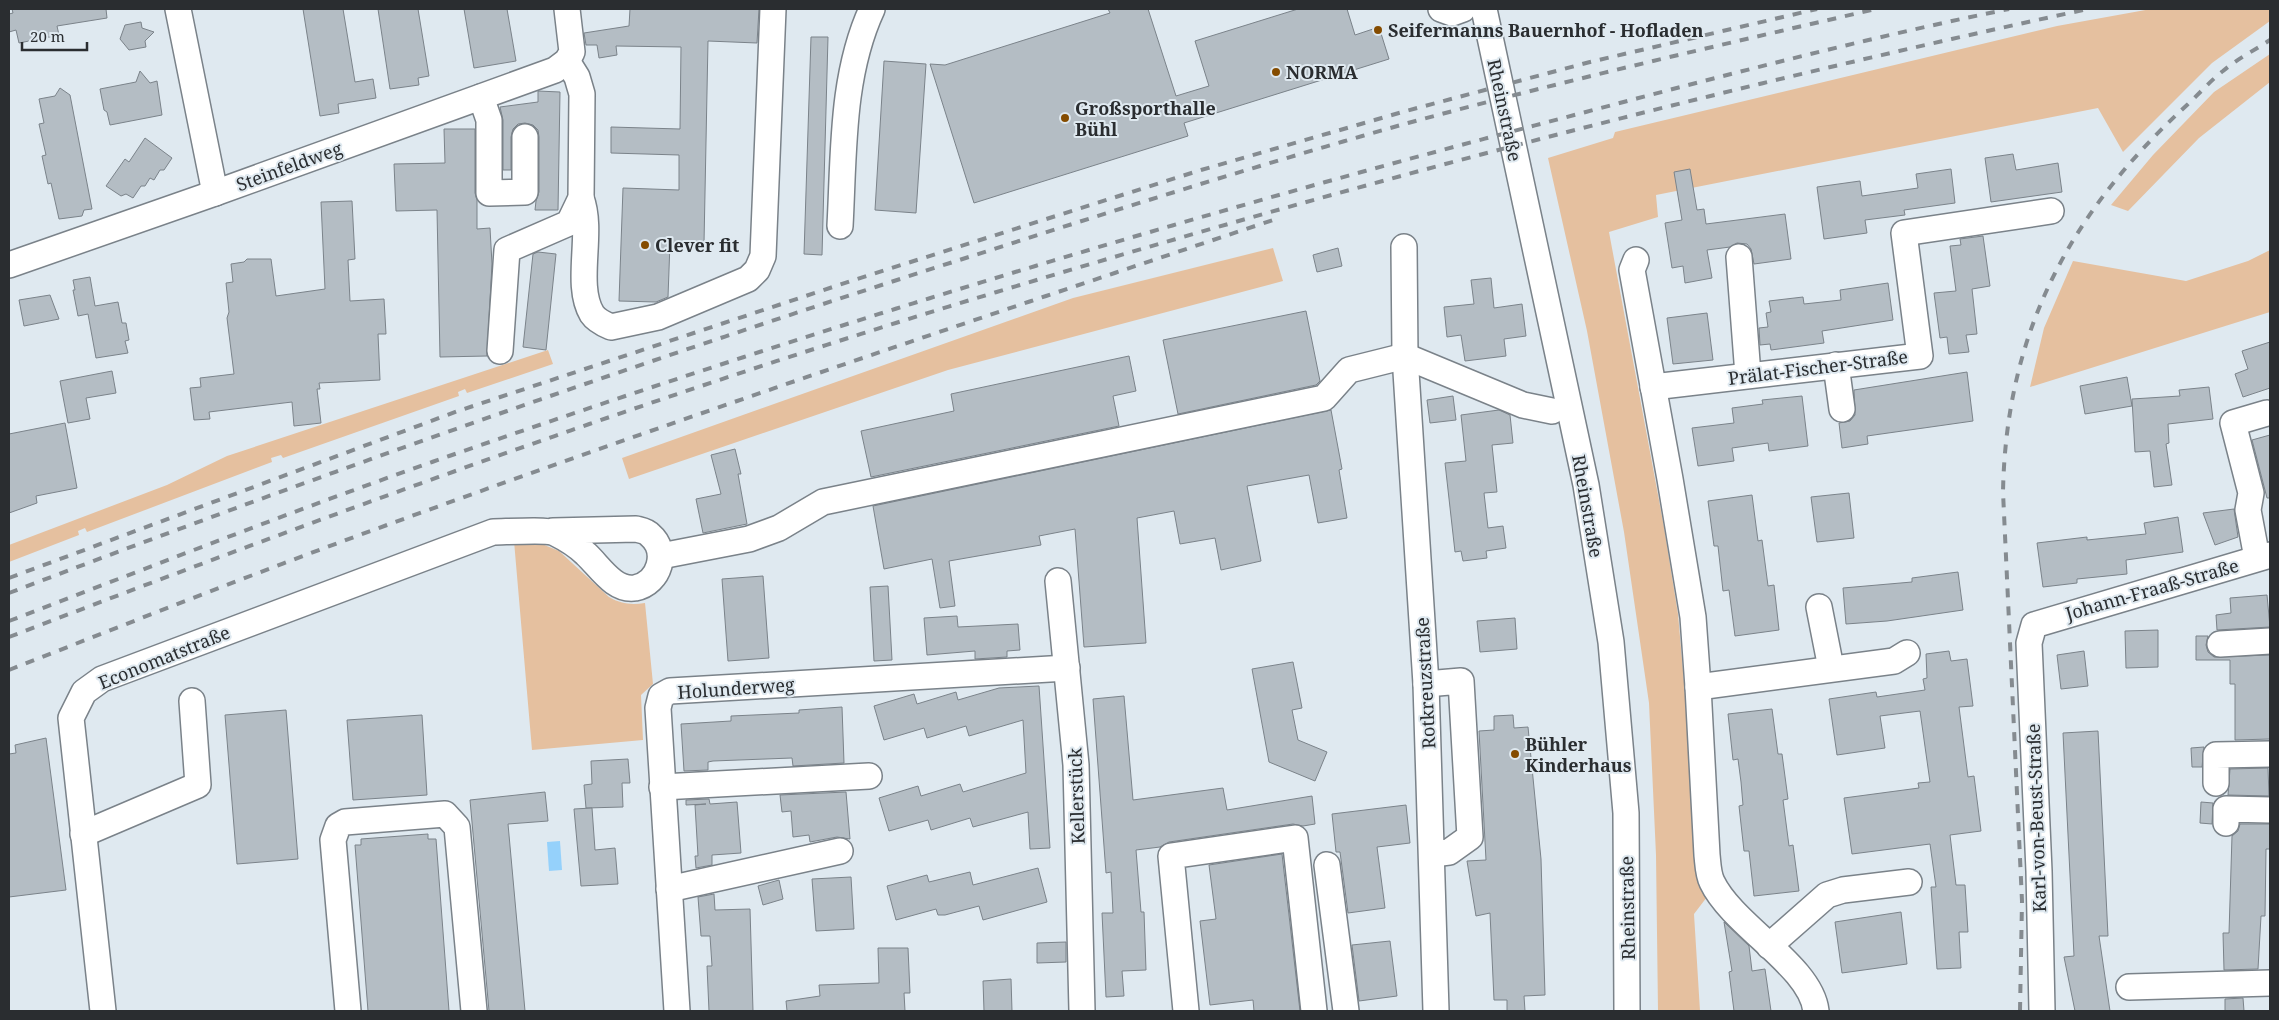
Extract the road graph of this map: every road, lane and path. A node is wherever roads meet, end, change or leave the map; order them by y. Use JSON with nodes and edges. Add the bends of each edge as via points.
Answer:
{"nodes":[{"id":1,"x":178,"y":9,"type":"edge"},
{"id":2,"x":567,"y":9,"type":"edge"},
{"id":3,"x":773,"y":9,"type":"edge"},
{"id":4,"x":872,"y":9,"type":"edge"},
{"id":5,"x":1484,"y":9,"type":"edge"},
{"id":6,"x":567,"y":61,"type":"junction"},
{"id":7,"x":480,"y":97,"type":"junction"},
{"id":8,"x":526,"y":137,"type":"dead end"},
{"id":9,"x":215,"y":193,"type":"junction"},
{"id":10,"x":581,"y":198,"type":"junction"},
{"id":11,"x":2051,"y":211,"type":"dead end"},
{"id":12,"x":840,"y":226,"type":"dead end"},
{"id":13,"x":1404,"y":247,"type":"dead end"},
{"id":14,"x":1739,"y":257,"type":"dead end"},
{"id":15,"x":1636,"y":260,"type":"dead end"},
{"id":16,"x":9,"y":265,"type":"edge"},
{"id":17,"x":500,"y":352,"type":"dead end"},
{"id":18,"x":1405,"y":356,"type":"junction"},
{"id":19,"x":1836,"y":365,"type":"junction"},
{"id":20,"x":1748,"y":375,"type":"junction"},
{"id":21,"x":1653,"y":388,"type":"junction"},
{"id":22,"x":1842,"y":409,"type":"dead end"},
{"id":23,"x":1552,"y":411,"type":"dead end"},
{"id":24,"x":2267,"y":412,"type":"dead end"},
{"id":25,"x":553,"y":532,"type":"junction"},
{"id":26,"x":662,"y":556,"type":"junction"},
{"id":27,"x":2264,"y":556,"type":"edge"},
{"id":28,"x":1058,"y":581,"type":"dead end"},
{"id":29,"x":1819,"y":607,"type":"dead end"},
{"id":30,"x":2034,"y":625,"type":"joint"},
{"id":31,"x":2270,"y":641,"type":"edge"},
{"id":32,"x":2220,"y":644,"type":"dead end"},
{"id":33,"x":1907,"y":652,"type":"dead end"},
{"id":34,"x":1067,"y":668,"type":"junction"},
{"id":35,"x":1831,"y":668,"type":"junction"},
{"id":36,"x":1426,"y":684,"type":"junction"},
{"id":37,"x":1698,"y":687,"type":"junction"},
{"id":38,"x":192,"y":701,"type":"dead end"},
{"id":39,"x":2270,"y":754,"type":"edge"},
{"id":40,"x":869,"y":776,"type":"dead end"},
{"id":41,"x":2216,"y":784,"type":"dead end"},
{"id":42,"x":662,"y":786,"type":"junction"},
{"id":43,"x":2270,"y":810,"type":"edge"},
{"id":44,"x":2226,"y":823,"type":"dead end"},
{"id":45,"x":83,"y":834,"type":"junction"},
{"id":46,"x":840,"y":851,"type":"dead end"},
{"id":47,"x":1433,"y":854,"type":"junction"},
{"id":48,"x":1327,"y":865,"type":"dead end"},
{"id":49,"x":1910,"y":882,"type":"dead end"},
{"id":50,"x":669,"y":889,"type":"junction"},
{"id":51,"x":1769,"y":946,"type":"junction"},
{"id":52,"x":2270,"y":983,"type":"edge"},
{"id":53,"x":2128,"y":987,"type":"dead end"},
{"id":54,"x":103,"y":1011,"type":"edge"},
{"id":55,"x":348,"y":1011,"type":"edge"},
{"id":56,"x":474,"y":1011,"type":"edge"},
{"id":57,"x":677,"y":1011,"type":"edge"},
{"id":58,"x":1082,"y":1011,"type":"edge"},
{"id":59,"x":1186,"y":1011,"type":"edge"},
{"id":60,"x":1314,"y":1011,"type":"edge"},
{"id":61,"x":1346,"y":1011,"type":"edge"},
{"id":62,"x":1436,"y":1011,"type":"edge"},
{"id":63,"x":1627,"y":1011,"type":"edge"},
{"id":64,"x":1816,"y":1011,"type":"edge"},
{"id":65,"x":2042,"y":1011,"type":"edge"}],
"edges":[{"from":1,"to":9,"type":"street"},
{"from":2,"to":6,"type":"street","via":[[572,52]]},
{"from":3,"to":10,"type":"street","via":[[763,256],[757,270],[748,279],[658,317],[611,327],[593,315],[585,296],[586,212]]},
{"from":4,"to":12,"type":"street","via":[[863,28],[848,91]]},
{"from":5,"to":63,"type":"street","name":"Rheinstraße","via":[[1586,485],[1611,642],[1626,813]]},
{"from":6,"to":7,"type":"street","name":"Steinfeldweg","via":[[555,70]]},
{"from":6,"to":10,"type":"street","via":[[582,94]]},
{"from":7,"to":8,"type":"street","via":[[489,120],[489,193],[525,192]]},
{"from":7,"to":9,"type":"street","name":"Steinfeldweg"},
{"from":9,"to":16,"type":"street","name":"Steinfeldweg"},
{"from":10,"to":17,"type":"street","via":[[568,223],[506,250]]},
{"from":11,"to":19,"type":"street","name":"Prälat-Fischer-Straße","via":[[1904,233],[1920,356]]},
{"from":13,"to":18,"type":"street","name":"Rotkreuzstraße"},
{"from":14,"to":20,"type":"street"},
{"from":15,"to":21,"type":"street","via":[[1632,270]]},
{"from":18,"to":23,"type":"street","via":[[1523,405]]},
{"from":18,"to":26,"type":"street","via":[[1349,370],[1324,398],[823,502],[780,528],[749,539]]},
{"from":18,"to":36,"type":"street","name":"Rotkreuzstraße"},
{"from":19,"to":20,"type":"street","name":"Prälat-Fischer-Straße"},
{"from":19,"to":22,"type":"street"},
{"from":20,"to":21,"type":"street","name":"Prälat-Fischer-Straße"},
{"from":21,"to":37,"type":"street","via":[[1693,617]]},
{"from":24,"to":27,"type":"street","via":[[2233,423],[2251,493],[2248,510]]},
{"from":25,"to":26,"type":"street","name":"Economatstraße","via":[[636,529],[649,533]]},
{"from":25,"to":26,"type":"street","via":[[585,553],[615,583],[627,588],[636,588],[657,574]]},
{"from":25,"to":45,"type":"street","name":"Economatstraße","via":[[493,532],[102,679],[84,692],[71,718]]},
{"from":27,"to":30,"type":"street","name":"Johann-Fraaß-Straße"},
{"from":28,"to":34,"type":"street","name":"Kellerstück"},
{"from":29,"to":35,"type":"street"},
{"from":30,"to":65,"type":"street","name":"Karl-von-Beust-Straße","via":[[2029,642]]},
{"from":31,"to":32,"type":"street"},
{"from":33,"to":35,"type":"street","via":[[1894,661]]},
{"from":34,"to":42,"type":"street","name":"Holunderweg","via":[[670,691],[661,696],[658,708]]},
{"from":34,"to":58,"type":"street","name":"Kellerstück","via":[[1076,765]]},
{"from":35,"to":37,"type":"street"},
{"from":36,"to":47,"type":"street","name":"Rotkreuzstraße"},
{"from":36,"to":47,"type":"street","via":[[1461,681],[1470,837],[1449,852]]},
{"from":37,"to":51,"type":"street","via":[[1711,881],[1728,906]]},
{"from":38,"to":45,"type":"street","via":[[198,785]]},
{"from":39,"to":41,"type":"street","via":[[2216,755]]},
{"from":40,"to":42,"type":"street"},
{"from":42,"to":50,"type":"street","name":"Holunderweg"},
{"from":43,"to":44,"type":"street","via":[[2226,810]]},
{"from":45,"to":54,"type":"street","name":"Economatstraße"},
{"from":46,"to":50,"type":"street"},
{"from":47,"to":62,"type":"street","name":"Rotkreuzstraße"},
{"from":48,"to":61,"type":"street"},
{"from":49,"to":51,"type":"street","via":[[1843,890],[1827,896]]},
{"from":50,"to":57,"type":"street","name":"Holunderweg"},
{"from":51,"to":64,"type":"street","via":[[1807,985]]},
{"from":52,"to":53,"type":"street"},
{"from":55,"to":56,"type":"street","via":[[332,840],[338,826],[346,822],[445,814],[457,827]]},
{"from":59,"to":60,"type":"street","via":[[1171,856],[1295,838]]}]}
